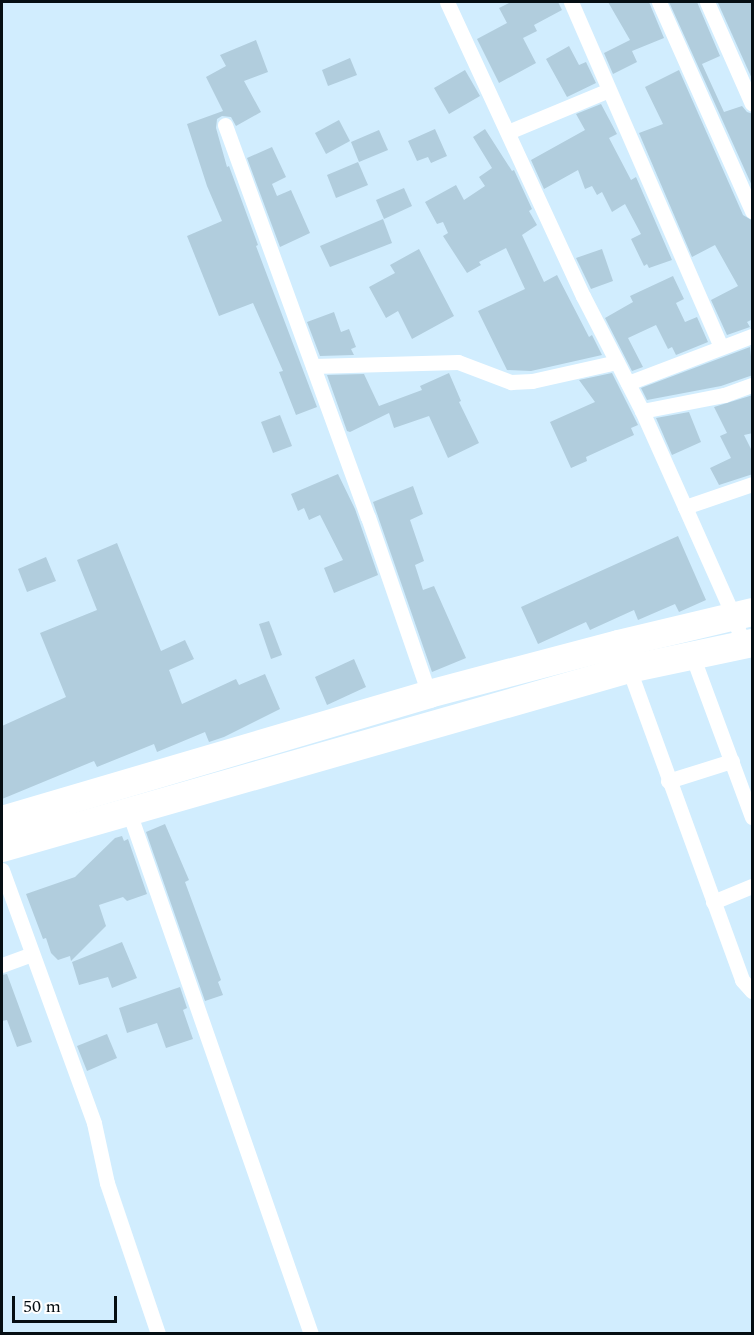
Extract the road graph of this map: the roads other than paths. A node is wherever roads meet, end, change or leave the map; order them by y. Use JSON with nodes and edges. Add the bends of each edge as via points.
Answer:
{"nodes":[{"id":1,"x":447,"y":2,"type":"edge"},
{"id":2,"x":570,"y":2,"type":"edge"},
{"id":3,"x":659,"y":2,"type":"edge"},
{"id":4,"x":707,"y":2,"type":"edge"},
{"id":5,"x":609,"y":90,"type":"junction"},
{"id":6,"x":753,"y":104,"type":"edge"},
{"id":7,"x":225,"y":125,"type":"dead end"},
{"id":8,"x":508,"y":132,"type":"junction"},
{"id":9,"x":753,"y":211,"type":"edge"},
{"id":10,"x":753,"y":336,"type":"edge"},
{"id":11,"x":721,"y":347,"type":"junction"},
{"id":12,"x":617,"y":362,"type":"junction"},
{"id":13,"x":313,"y":366,"type":"junction"},
{"id":14,"x":628,"y":383,"type":"junction"},
{"id":15,"x":753,"y":385,"type":"edge"},
{"id":16,"x":642,"y":411,"type":"junction"},
{"id":17,"x":753,"y":484,"type":"edge"},
{"id":18,"x":685,"y":507,"type":"junction"},
{"id":19,"x":743,"y":613,"type":"edge"},
{"id":20,"x":748,"y":643,"type":"edge"},
{"id":21,"x":693,"y":655,"type":"junction"},
{"id":22,"x":629,"y":669,"type":"junction"},
{"id":23,"x":429,"y":694,"type":"junction"},
{"id":24,"x":732,"y":761,"type":"junction"},
{"id":25,"x":668,"y":782,"type":"junction"},
{"id":26,"x":129,"y":812,"type":"junction"},
{"id":27,"x":753,"y":817,"type":"edge"},
{"id":28,"x":2,"y":820,"type":"edge"},
{"id":29,"x":2,"y":848,"type":"edge"},
{"id":30,"x":2,"y":870,"type":"edge"},
{"id":31,"x":753,"y":886,"type":"edge"},
{"id":32,"x":713,"y":902,"type":"junction"},
{"id":33,"x":32,"y":954,"type":"junction"},
{"id":34,"x":2,"y":965,"type":"edge"},
{"id":35,"x":753,"y":991,"type":"edge"},
{"id":36,"x":158,"y":1334,"type":"edge"},
{"id":37,"x":311,"y":1334,"type":"edge"}],
"edges":[{"from":1,"to":8,"type":"street"},
{"from":2,"to":5,"type":"street"},
{"from":3,"to":9,"type":"street"},
{"from":4,"to":6,"type":"street"},
{"from":5,"to":8,"type":"street"},
{"from":5,"to":11,"type":"street"},
{"from":7,"to":13,"type":"street"},
{"from":8,"to":12,"type":"street"},
{"from":10,"to":11,"type":"street"},
{"from":11,"to":14,"type":"street"},
{"from":12,"to":13,"type":"street","via":[[511,382],[458,362]]},
{"from":12,"to":14,"type":"street"},
{"from":13,"to":23,"type":"street"},
{"from":14,"to":16,"type":"street"},
{"from":15,"to":16,"type":"street","via":[[724,395]]},
{"from":16,"to":18,"type":"street"},
{"from":17,"to":18,"type":"street"},
{"from":18,"to":19,"type":"street"},
{"from":19,"to":20,"type":"street"},
{"from":19,"to":23,"type":"highway"},
{"from":20,"to":21,"type":"highway"},
{"from":21,"to":22,"type":"highway"},
{"from":21,"to":24,"type":"street"},
{"from":22,"to":25,"type":"street"},
{"from":22,"to":26,"type":"highway"},
{"from":23,"to":28,"type":"highway"},
{"from":24,"to":25,"type":"street"},
{"from":24,"to":27,"type":"street"},
{"from":25,"to":32,"type":"street"},
{"from":26,"to":29,"type":"highway"},
{"from":26,"to":37,"type":"street"},
{"from":30,"to":33,"type":"street"},
{"from":31,"to":32,"type":"street"},
{"from":32,"to":35,"type":"street","via":[[742,980]]},
{"from":33,"to":34,"type":"street"},
{"from":33,"to":36,"type":"street","via":[[94,1123],[106,1183]]}]}
